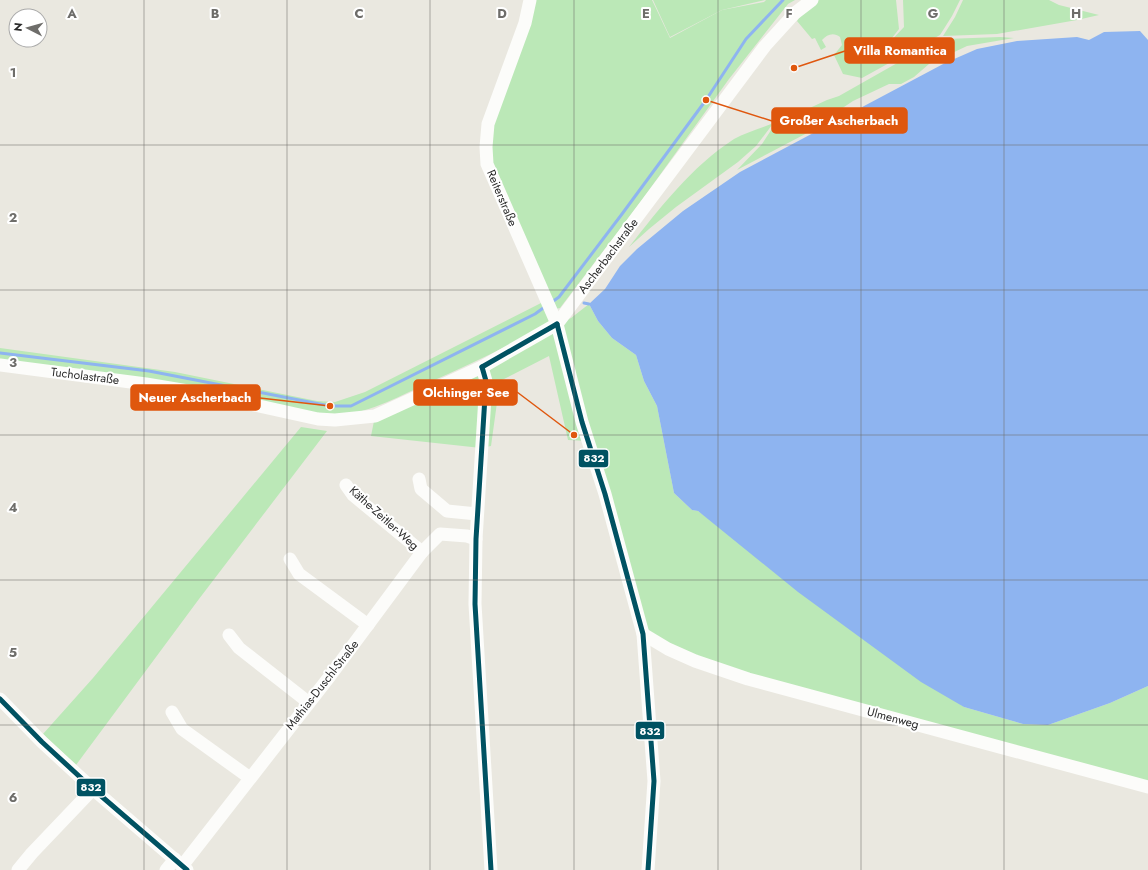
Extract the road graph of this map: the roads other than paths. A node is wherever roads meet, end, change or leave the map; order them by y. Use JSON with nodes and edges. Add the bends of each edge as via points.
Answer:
{"nodes":[{"id":1,"x":530,"y":0,"type":"edge"},
{"id":2,"x":812,"y":0,"type":"edge"},
{"id":3,"x":557,"y":324,"type":"junction"},
{"id":4,"x":0,"y":365,"type":"edge"},
{"id":5,"x":482,"y":367,"type":"junction"},
{"id":6,"x":335,"y":420,"type":"joint"},
{"id":7,"x":419,"y":479,"type":"dead end"},
{"id":8,"x":346,"y":485,"type":"dead end"},
{"id":9,"x":477,"y":514,"type":"junction"},
{"id":10,"x":476,"y":539,"type":"junction"},
{"id":11,"x":422,"y":552,"type":"junction"},
{"id":12,"x":290,"y":559,"type":"dead end"},
{"id":13,"x":368,"y":625,"type":"junction"},
{"id":14,"x":643,"y":634,"type":"junction"},
{"id":15,"x":229,"y":635,"type":"dead end"},
{"id":16,"x":0,"y":699,"type":"edge"},
{"id":17,"x":308,"y":702,"type":"junction"},
{"id":18,"x":172,"y":712,"type":"dead end"},
{"id":19,"x":250,"y":778,"type":"junction"},
{"id":20,"x":1148,"y":787,"type":"edge"},
{"id":21,"x":93,"y":789,"type":"junction"},
{"id":22,"x":181,"y":865,"type":"edge"},
{"id":23,"x":18,"y":870,"type":"edge"},
{"id":24,"x":166,"y":870,"type":"edge"},
{"id":25,"x":491,"y":870,"type":"edge"},
{"id":26,"x":648,"y":870,"type":"edge"}],
"edges":[{"from":1,"to":3,"type":"street","name":"Reiterstraße","via":[[525,23],[488,124],[487,164]]},
{"from":2,"to":3,"type":"street","name":"Ascherbachstraße","via":[[795,13],[765,46]]},
{"from":3,"to":5,"type":"street","name":"Ascherbachstraße"},
{"from":3,"to":14,"type":"street","name":"Reiterstraße","via":[[582,422],[605,494]]},
{"from":4,"to":6,"type":"street","name":"Tucholastraße","via":[[200,393]]},
{"from":5,"to":6,"type":"street","name":"Ascherbachstraße","via":[[375,416]]},
{"from":5,"to":9,"type":"street","via":[[486,381]]},
{"from":7,"to":9,"type":"street","via":[[420,488],[448,511]]},
{"from":8,"to":11,"type":"street","name":"Käthe-Zeitler-Weg","via":[[353,495]]},
{"from":9,"to":10,"type":"street"},
{"from":10,"to":11,"type":"street","name":"Mathias-Duschl-Straße","via":[[440,534]]},
{"from":10,"to":25,"type":"street","via":[[475,604]]},
{"from":11,"to":13,"type":"street","name":"Mathias-Duschl-Straße"},
{"from":12,"to":13,"type":"street","via":[[299,574]]},
{"from":13,"to":17,"type":"street","name":"Mathias-Duschl-Straße"},
{"from":14,"to":20,"type":"street","name":"Ulmenweg","via":[[695,661],[748,679]]},
{"from":14,"to":26,"type":"street","name":"Reiterstraße","via":[[654,781]]},
{"from":15,"to":17,"type":"street","via":[[239,648]]},
{"from":16,"to":21,"type":"street"},
{"from":17,"to":19,"type":"street","name":"Mathias-Duschl-Straße"},
{"from":18,"to":19,"type":"street","via":[[182,729]]},
{"from":19,"to":22,"type":"street","name":"Mathias-Duschl-Straße"},
{"from":21,"to":22,"type":"street"},
{"from":21,"to":23,"type":"street"},
{"from":22,"to":24,"type":"street","name":"Mathias-Duschl-Straße"}]}
